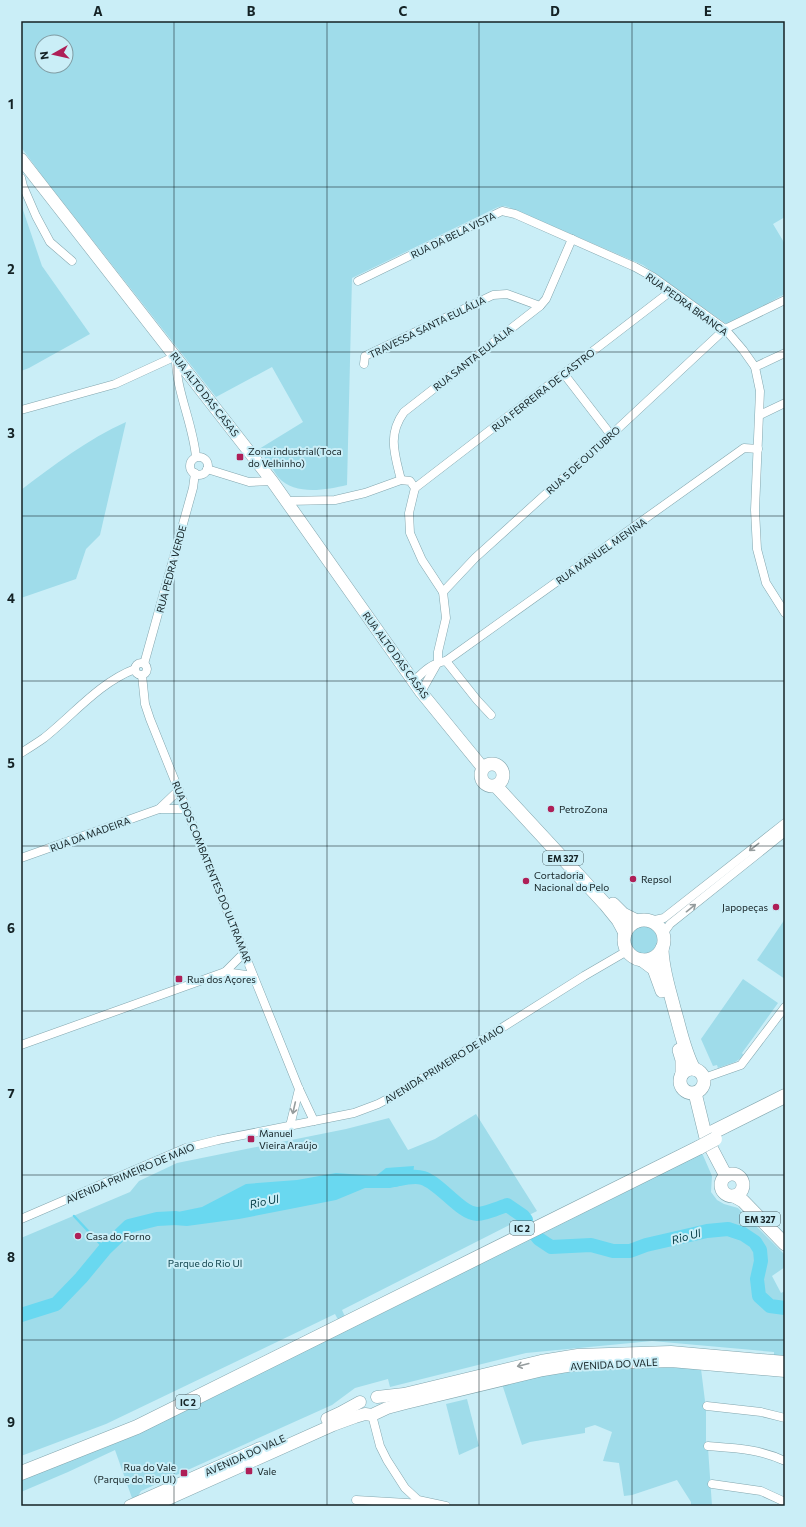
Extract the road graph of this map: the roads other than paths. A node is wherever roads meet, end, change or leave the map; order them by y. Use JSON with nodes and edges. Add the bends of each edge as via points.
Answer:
{"nodes":[{"id":1,"x":21,"y":159,"type":"edge"},
{"id":2,"x":21,"y":178,"type":"edge"},
{"id":3,"x":572,"y":239,"type":"junction"},
{"id":4,"x":72,"y":261,"type":"dead end"},
{"id":5,"x":358,"y":281,"type":"dead end"},
{"id":6,"x":671,"y":291,"type":"junction"},
{"id":7,"x":785,"y":300,"type":"edge"},
{"id":8,"x":540,"y":306,"type":"junction"},
{"id":9,"x":725,"y":329,"type":"junction"},
{"id":10,"x":785,"y":353,"type":"edge"},
{"id":11,"x":176,"y":356,"type":"junction"},
{"id":12,"x":364,"y":364,"type":"dead end"},
{"id":13,"x":755,"y":367,"type":"junction"},
{"id":14,"x":564,"y":374,"type":"junction"},
{"id":15,"x":785,"y":403,"type":"edge"},
{"id":16,"x":21,"y":410,"type":"edge"},
{"id":17,"x":760,"y":415,"type":"junction"},
{"id":18,"x":611,"y":435,"type":"junction"},
{"id":19,"x":758,"y":449,"type":"junction"},
{"id":20,"x":196,"y":457,"type":"junction"},
{"id":21,"x":207,"y":469,"type":"junction"},
{"id":22,"x":195,"y":473,"type":"junction"},
{"id":23,"x":401,"y":480,"type":"junction"},
{"id":24,"x":272,"y":481,"type":"junction"},
{"id":25,"x":415,"y":488,"type":"junction"},
{"id":26,"x":287,"y":501,"type":"junction"},
{"id":27,"x":443,"y":592,"type":"junction"},
{"id":28,"x":785,"y":613,"type":"edge"},
{"id":29,"x":442,"y":661,"type":"junction"},
{"id":30,"x":144,"y":664,"type":"junction"},
{"id":31,"x":135,"y":669,"type":"junction"},
{"id":32,"x":142,"y":676,"type":"junction"},
{"id":33,"x":414,"y":681,"type":"junction"},
{"id":34,"x":421,"y":692,"type":"junction"},
{"id":35,"x":491,"y":715,"type":"dead end"},
{"id":36,"x":21,"y":753,"type":"edge"},
{"id":37,"x":483,"y":768,"type":"joint"},
{"id":38,"x":499,"y":783,"type":"junction"},
{"id":39,"x":179,"y":790,"type":"junction"},
{"id":40,"x":158,"y":809,"type":"junction"},
{"id":41,"x":185,"y":809,"type":"junction"},
{"id":42,"x":785,"y":823,"type":"edge"},
{"id":43,"x":785,"y":832,"type":"edge"},
{"id":44,"x":21,"y":858,"type":"edge"},
{"id":45,"x":644,"y":921,"type":"junction"},
{"id":46,"x":625,"y":933,"type":"junction"},
{"id":47,"x":663,"y":934,"type":"junction"},
{"id":48,"x":662,"y":948,"type":"junction"},
{"id":49,"x":626,"y":951,"type":"junction"},
{"id":50,"x":244,"y":953,"type":"junction"},
{"id":51,"x":642,"y":960,"type":"junction"},
{"id":52,"x":225,"y":972,"type":"junction"},
{"id":53,"x":253,"y":976,"type":"junction"},
{"id":54,"x":785,"y":1007,"type":"edge"},
{"id":55,"x":21,"y":1045,"type":"edge"},
{"id":56,"x":699,"y":1073,"type":"junction"},
{"id":57,"x":682,"y":1074,"type":"junction"},
{"id":58,"x":299,"y":1090,"type":"junction"},
{"id":59,"x":695,"y":1093,"type":"junction"},
{"id":60,"x":785,"y":1096,"type":"edge"},
{"id":61,"x":785,"y":1103,"type":"edge"},
{"id":62,"x":314,"y":1121,"type":"junction"},
{"id":63,"x":290,"y":1126,"type":"junction"},
{"id":64,"x":713,"y":1136,"type":"junction"},
{"id":65,"x":698,"y":1143,"type":"junction"},
{"id":66,"x":739,"y":1191,"type":"junction"},
{"id":67,"x":21,"y":1219,"type":"edge"},
{"id":68,"x":785,"y":1234,"type":"edge"},
{"id":69,"x":785,"y":1244,"type":"edge"},
{"id":70,"x":785,"y":1362,"type":"edge"},
{"id":71,"x":785,"y":1371,"type":"edge"},
{"id":72,"x":377,"y":1397,"type":"junction"},
{"id":73,"x":360,"y":1402,"type":"junction"},
{"id":74,"x":707,"y":1406,"type":"dead end"},
{"id":75,"x":371,"y":1414,"type":"junction"},
{"id":76,"x":785,"y":1418,"type":"edge"},
{"id":77,"x":708,"y":1446,"type":"dead end"},
{"id":78,"x":785,"y":1461,"type":"edge"},
{"id":79,"x":21,"y":1467,"type":"edge"},
{"id":80,"x":21,"y":1473,"type":"edge"},
{"id":81,"x":712,"y":1484,"type":"dead end"},
{"id":82,"x":356,"y":1500,"type":"dead end"},
{"id":83,"x":785,"y":1502,"type":"edge"},
{"id":84,"x":428,"y":1503,"type":"junction"},
{"id":85,"x":374,"y":1504,"type":"edge"},
{"id":86,"x":130,"y":1506,"type":"edge"},
{"id":87,"x":152,"y":1506,"type":"edge"},
{"id":88,"x":446,"y":1506,"type":"edge"}],
"edges":[{"from":1,"to":11,"type":"main road","name":"RUA ALTO DAS CASAS","number":"EM 327"},
{"from":2,"to":4,"type":"street","via":[[36,216],[50,242]]},
{"from":3,"to":5,"type":"street","name":"RUA DA BELA VISTA","via":[[502,211]]},
{"from":3,"to":6,"type":"street","name":"RUA PEDRA BRANCA","via":[[635,268]]},
{"from":3,"to":8,"type":"street","name":"RUA SANTA EULÁLIA","via":[[546,299]]},
{"from":6,"to":9,"type":"street","name":"RUA PEDRA BRANCA"},
{"from":6,"to":14,"type":"street","name":"RUA FERREIRA DE CASTRO"},
{"from":7,"to":9,"type":"street","name":"RUA 5 DE OUTUBRO"},
{"from":8,"to":12,"type":"street","name":"TRAVESSA SANTA EULÁLIA","via":[[507,294],[493,295],[365,356]]},
{"from":8,"to":23,"type":"street","name":"RUA SANTA EULÁLIA","via":[[404,412],[397,421],[393,450]]},
{"from":9,"to":13,"type":"street","name":"RUA PEDRA BRANCA"},
{"from":9,"to":18,"type":"street","name":"RUA 5 DE OUTUBRO"},
{"from":10,"to":13,"type":"street"},
{"from":11,"to":16,"type":"street","via":[[115,384]]},
{"from":11,"to":20,"type":"street","via":[[175,369],[195,441]]},
{"from":11,"to":24,"type":"main road","name":"RUA ALTO DAS CASAS","number":"EM 327"},
{"from":13,"to":17,"type":"street","name":"RUA PEDRA BRANCA","via":[[760,391]]},
{"from":14,"to":18,"type":"street"},
{"from":14,"to":25,"type":"street","name":"RUA FERREIRA DE CASTRO"},
{"from":15,"to":17,"type":"street"},
{"from":17,"to":19,"type":"street","name":"RUA PEDRA BRANCA"},
{"from":18,"to":27,"type":"street","name":"RUA 5 DE OUTUBRO","via":[[475,558]]},
{"from":19,"to":28,"type":"street","name":"RUA PEDRA BRANCA","via":[[755,510],[757,549],[766,583]]},
{"from":19,"to":29,"type":"street","name":"RUA MANUEL MENINA","via":[[744,448]]},
{"from":20,"to":21,"type":"street","via":[[202,457],[206,461]]},
{"from":20,"to":22,"type":"street","via":[[190,466]]},
{"from":21,"to":22,"type":"street","via":[[201,474]]},
{"from":21,"to":24,"type":"street","via":[[249,482]]},
{"from":22,"to":30,"type":"street","name":"RUA PEDRA VERDE","via":[[194,488]]},
{"from":23,"to":25,"type":"street","via":[[410,481]]},
{"from":23,"to":26,"type":"street","via":[[365,493],[335,500]]},
{"from":24,"to":26,"type":"main road","name":"RUA ALTO DAS CASAS","number":"EM 327"},
{"from":25,"to":27,"type":"street","via":[[409,513],[410,533],[422,560]]},
{"from":26,"to":33,"type":"main road","name":"RUA ALTO DAS CASAS","number":"EM 327"},
{"from":27,"to":29,"type":"street","via":[[446,618],[438,652]]},
{"from":29,"to":33,"type":"street","name":"RUA MANUEL MENINA","via":[[428,667]]},
{"from":29,"to":34,"type":"street"},
{"from":29,"to":35,"type":"street"},
{"from":30,"to":31,"type":"street"},
{"from":30,"to":32,"type":"street","via":[[147,671]]},
{"from":31,"to":32,"type":"street","via":[[137,674]]},
{"from":31,"to":36,"type":"street","via":[[122,674],[44,738]]},
{"from":32,"to":39,"type":"street","name":"RUA DOS COMBATENTES DO ULTRAMAR","via":[[145,704]]},
{"from":33,"to":34,"type":"main road","name":"RUA ALTO DAS CASAS","number":"EM 327"},
{"from":34,"to":37,"type":"main road","name":"RUA ALTO DAS CASAS","number":"EM 327"},
{"from":37,"to":38,"type":"main road","number":"EM 327","via":[[490,764],[500,767],[504,774]]},
{"from":38,"to":45,"type":"main road","number":"EM 327","via":[[623,914]]},
{"from":38,"to":46,"type":"main road","number":"EM 327","via":[[605,904]]},
{"from":39,"to":40,"type":"street","name":"RUA DA MADEIRA"},
{"from":39,"to":41,"type":"street","name":"RUA DOS COMBATENTES DO ULTRAMAR"},
{"from":40,"to":41,"type":"street","name":"RUA DA MADEIRA"},
{"from":40,"to":44,"type":"street","name":"RUA DA MADEIRA"},
{"from":41,"to":50,"type":"street","name":"RUA DOS COMBATENTES DO ULTRAMAR"},
{"from":42,"to":45,"type":"street","one_way":true,"via":[[664,918]]},
{"from":47,"to":43,"type":"street","one_way":true,"via":[[670,924]]},
{"from":45,"to":46,"type":"main road","via":[[628,928]]},
{"from":45,"to":47,"type":"main road","number":"EM 327","via":[[660,928]]},
{"from":46,"to":49,"type":"main road","number":"EM 327"},
{"from":47,"to":48,"type":"main road"},
{"from":48,"to":51,"type":"main road","via":[[654,958]]},
{"from":48,"to":56,"type":"main road","via":[[662,962],[677,1020],[689,1060]]},
{"from":49,"to":51,"type":"main road"},
{"from":49,"to":62,"type":"street","name":"AVENIDA PRIMEIRO DE MAIO","via":[[397,1094],[354,1113]]},
{"from":50,"to":52,"type":"street"},
{"from":50,"to":53,"type":"street","name":"RUA DOS COMBATENTES DO ULTRAMAR"},
{"from":51,"to":57,"type":"main road","via":[[654,969],[660,983],[682,1060]]},
{"from":52,"to":53,"type":"street"},
{"from":52,"to":55,"type":"street"},
{"from":53,"to":58,"type":"street","name":"RUA DOS COMBATENTES DO ULTRAMAR"},
{"from":54,"to":56,"type":"street","via":[[741,1066]]},
{"from":56,"to":57,"type":"main road","via":[[687,1070]]},
{"from":56,"to":59,"type":"main road","via":[[704,1082],[701,1089]]},
{"from":57,"to":59,"type":"main road","via":[[679,1081],[682,1088],[688,1093]]},
{"from":58,"to":62,"type":"street","name":"RUA DOS COMBATENTES DO ULTRAMAR"},
{"from":58,"to":63,"type":"street","one_way":true},
{"from":59,"to":66,"type":"main road","number":"EM 327","via":[[706,1138],[726,1176],[722,1181],[723,1190],[727,1195]]},
{"from":60,"to":64,"type":"highway","number":"IC 2"},
{"from":61,"to":64,"type":"highway","number":"IC 2"},
{"from":62,"to":63,"type":"street","name":"AVENIDA PRIMEIRO DE MAIO"},
{"from":63,"to":67,"type":"street","name":"AVENIDA PRIMEIRO DE MAIO","via":[[186,1148]]},
{"from":64,"to":65,"type":"highway","number":"IC 2"},
{"from":65,"to":79,"type":"highway","number":"IC 2","via":[[134,1422]]},
{"from":65,"to":80,"type":"highway","number":"IC 2","via":[[137,1427]]},
{"from":66,"to":68,"type":"main road","number":"EM 327","via":[[748,1196]]},
{"from":66,"to":69,"type":"main road","number":"EM 327","via":[[743,1201]]},
{"from":70,"to":72,"type":"main road","name":"AVENIDA DO VALE","one_way":true,"via":[[672,1352],[578,1355],[541,1361],[404,1394]]},
{"from":71,"to":75,"type":"main road","name":"AVENIDA DO VALE","via":[[671,1361],[579,1364],[429,1397]]},
{"from":72,"to":73,"type":"main road","name":"AVENIDA DO VALE","via":[[367,1394]]},
{"from":72,"to":75,"type":"main road","via":[[380,1404]]},
{"from":73,"to":75,"type":"main road","via":[[360,1409]]},
{"from":73,"to":86,"type":"main road","name":"AVENIDA DO VALE","via":[[336,1416]]},
{"from":74,"to":76,"type":"street","via":[[761,1412]]},
{"from":75,"to":84,"type":"street","via":[[380,1446],[387,1460],[405,1488],[418,1500]]},
{"from":75,"to":87,"type":"main road","name":"AVENIDA DO VALE","via":[[349,1419],[306,1436]]},
{"from":77,"to":78,"type":"street","via":[[749,1449]]},
{"from":81,"to":83,"type":"street","via":[[761,1491]]},
{"from":82,"to":85,"type":"street"},
{"from":84,"to":85,"type":"street"},
{"from":84,"to":88,"type":"street"}]}
